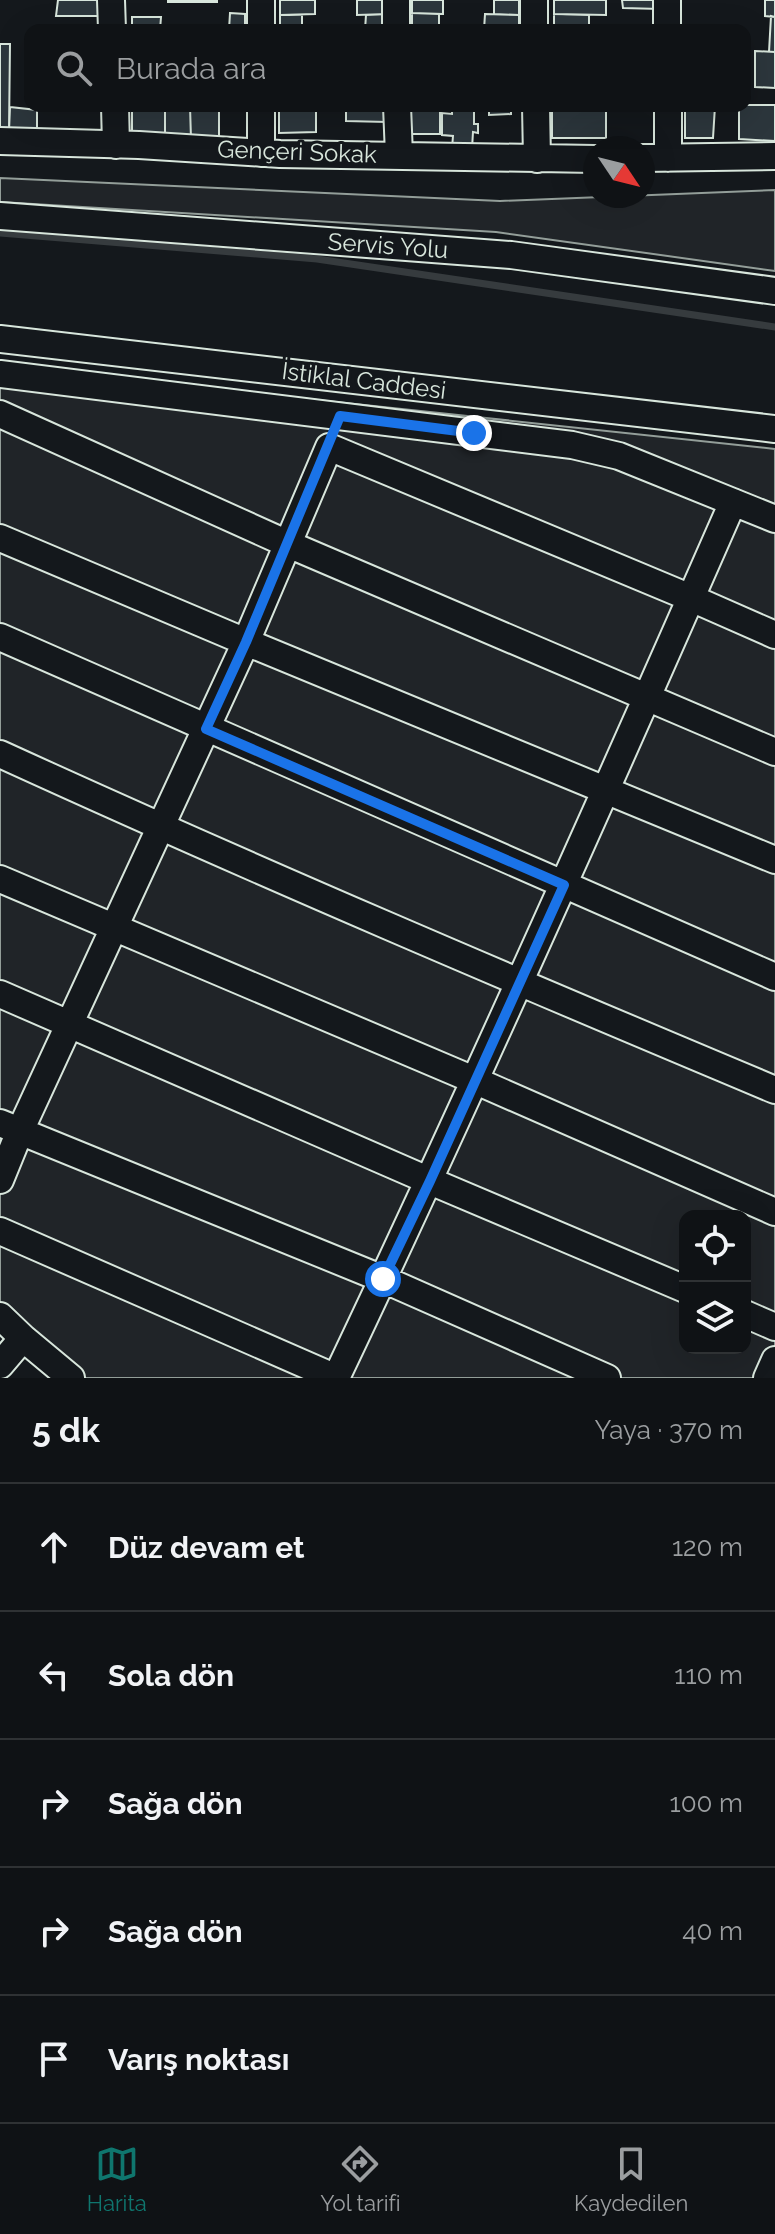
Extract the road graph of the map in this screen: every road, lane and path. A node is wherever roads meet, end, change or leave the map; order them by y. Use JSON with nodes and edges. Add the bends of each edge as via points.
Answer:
{"nodes":[{"id":1,"x":111,"y":0,"type":"edge"},
{"id":2,"x":261,"y":0,"type":"edge"},
{"id":3,"x":396,"y":0,"type":"edge"},
{"id":4,"x":534,"y":0,"type":"edge"},
{"id":5,"x":667,"y":0,"type":"edge"},
{"id":6,"x":112,"y":24,"type":"edge"},
{"id":7,"x":261,"y":24,"type":"edge"},
{"id":8,"x":396,"y":24,"type":"edge"},
{"id":9,"x":534,"y":24,"type":"edge"},
{"id":10,"x":667,"y":24,"type":"edge"},
{"id":11,"x":115,"y":112,"type":"edge"},
{"id":12,"x":261,"y":112,"type":"edge"},
{"id":13,"x":397,"y":112,"type":"edge"},
{"id":14,"x":536,"y":112,"type":"edge"},
{"id":15,"x":667,"y":112,"type":"edge"},
{"id":16,"x":0,"y":141,"type":"edge"},
{"id":17,"x":116,"y":145,"type":"junction"},
{"id":18,"x":261,"y":153,"type":"junction"},
{"id":19,"x":399,"y":155,"type":"junction"},
{"id":20,"x":775,"y":156,"type":"edge"},
{"id":21,"x":656,"y":158,"type":"edge"},
{"id":22,"x":537,"y":159,"type":"junction"},
{"id":23,"x":583,"y":159,"type":"edge"},
{"id":24,"x":0,"y":216,"type":"edge"},
{"id":25,"x":775,"y":291,"type":"edge"},
{"id":26,"x":0,"y":339,"type":"edge"},
{"id":27,"x":0,"y":374,"type":"edge"},
{"id":28,"x":0,"y":414,"type":"edge"},
{"id":29,"x":340,"y":416,"type":"junction"},
{"id":30,"x":775,"y":429,"type":"edge"},
{"id":31,"x":329,"y":447,"type":"junction"},
{"id":32,"x":733,"y":502,"type":"junction"},
{"id":33,"x":775,"y":519,"type":"edge"},
{"id":34,"x":0,"y":538,"type":"edge"},
{"id":35,"x":288,"y":544,"type":"junction"},
{"id":36,"x":691,"y":598,"type":"junction"},
{"id":37,"x":775,"y":635,"type":"edge"},
{"id":38,"x":0,"y":637,"type":"edge"},
{"id":39,"x":246,"y":642,"type":"junction"},
{"id":40,"x":647,"y":697,"type":"junction"},
{"id":41,"x":206,"y":729,"type":"junction"},
{"id":42,"x":775,"y":752,"type":"edge"},
{"id":43,"x":0,"y":754,"type":"edge"},
{"id":44,"x":607,"y":790,"type":"junction"},
{"id":45,"x":160,"y":827,"type":"junction"},
{"id":46,"x":775,"y":860,"type":"edge"},
{"id":47,"x":0,"y":879,"type":"edge"},
{"id":48,"x":564,"y":885,"type":"junction"},
{"id":49,"x":115,"y":926,"type":"junction"},
{"id":50,"x":775,"y":977,"type":"edge"},
{"id":51,"x":519,"y":982,"type":"junction"},
{"id":52,"x":0,"y":994,"type":"edge"},
{"id":53,"x":69,"y":1024,"type":"junction"},
{"id":54,"x":474,"y":1080,"type":"junction"},
{"id":55,"x":775,"y":1090,"type":"edge"},
{"id":56,"x":10,"y":1127,"type":"edge"},
{"id":57,"x":0,"y":1180,"type":"edge"},
{"id":58,"x":430,"y":1181,"type":"junction"},
{"id":59,"x":775,"y":1212,"type":"edge"},
{"id":60,"x":0,"y":1231,"type":"edge"},
{"id":61,"x":383,"y":1279,"type":"junction"},
{"id":62,"x":679,"y":1286,"type":"edge"},
{"id":63,"x":0,"y":1316,"type":"edge"},
{"id":64,"x":751,"y":1317,"type":"edge"},
{"id":65,"x":775,"y":1327,"type":"edge"},
{"id":66,"x":23,"y":1338,"type":"junction"},
{"id":67,"x":775,"y":1360,"type":"edge"},
{"id":68,"x":0,"y":1365,"type":"edge"},
{"id":69,"x":71,"y":1378,"type":"edge"},
{"id":70,"x":336,"y":1378,"type":"edge"},
{"id":71,"x":607,"y":1378,"type":"edge"},
{"id":72,"x":767,"y":1378,"type":"edge"}],
"edges":[{"from":1,"to":6,"type":"street"},
{"from":2,"to":7,"type":"street"},
{"from":3,"to":8,"type":"street"},
{"from":4,"to":9,"type":"street"},
{"from":5,"to":10,"type":"street"},
{"from":11,"to":17,"type":"street"},
{"from":12,"to":18,"type":"street"},
{"from":13,"to":19,"type":"street"},
{"from":14,"to":22,"type":"street"},
{"from":15,"to":21,"type":"street"},
{"from":16,"to":17,"type":"street","name":"Gençeri Sokak"},
{"from":17,"to":18,"type":"street","name":"Gençeri Sokak"},
{"from":18,"to":19,"type":"street","name":"Gençeri Sokak"},
{"from":19,"to":22,"type":"street","name":"Gençeri Sokak"},
{"from":20,"to":21,"type":"street"},
{"from":22,"to":23,"type":"street","name":"Gençeri Sokak"},
{"from":24,"to":25,"type":"street","name":"Servis Yolu","via":[[511,255]]},
{"from":26,"to":30,"type":"street","name":"İstiklal Caddesi"},
{"from":27,"to":29,"type":"street"},
{"from":28,"to":35,"type":"street"},
{"from":29,"to":31,"type":"street"},
{"from":29,"to":32,"type":"street","via":[[572,445],[619,456]]},
{"from":31,"to":35,"type":"street"},
{"from":31,"to":36,"type":"street"},
{"from":32,"to":33,"type":"street"},
{"from":32,"to":36,"type":"street"},
{"from":34,"to":39,"type":"street"},
{"from":35,"to":39,"type":"street"},
{"from":35,"to":40,"type":"street"},
{"from":36,"to":37,"type":"street"},
{"from":36,"to":40,"type":"street"},
{"from":38,"to":41,"type":"street"},
{"from":39,"to":41,"type":"street"},
{"from":39,"to":44,"type":"street"},
{"from":40,"to":42,"type":"street"},
{"from":40,"to":44,"type":"street"},
{"from":41,"to":45,"type":"street"},
{"from":41,"to":48,"type":"street"},
{"from":43,"to":45,"type":"street"},
{"from":44,"to":46,"type":"street"},
{"from":44,"to":48,"type":"street"},
{"from":45,"to":49,"type":"street"},
{"from":45,"to":51,"type":"street"},
{"from":47,"to":49,"type":"street"},
{"from":48,"to":50,"type":"street"},
{"from":48,"to":51,"type":"street"},
{"from":49,"to":53,"type":"street"},
{"from":49,"to":54,"type":"street"},
{"from":51,"to":54,"type":"street"},
{"from":51,"to":55,"type":"street"},
{"from":52,"to":53,"type":"street"},
{"from":53,"to":56,"type":"street"},
{"from":53,"to":58,"type":"street"},
{"from":54,"to":58,"type":"street"},
{"from":54,"to":59,"type":"street"},
{"from":56,"to":57,"type":"street"},
{"from":56,"to":61,"type":"street"},
{"from":58,"to":61,"type":"street"},
{"from":58,"to":62,"type":"street"},
{"from":60,"to":70,"type":"street"},
{"from":61,"to":70,"type":"street"},
{"from":61,"to":71,"type":"street"},
{"from":63,"to":66,"type":"street"},
{"from":64,"to":65,"type":"street"},
{"from":66,"to":68,"type":"street"},
{"from":66,"to":69,"type":"street"},
{"from":67,"to":72,"type":"street"}]}
